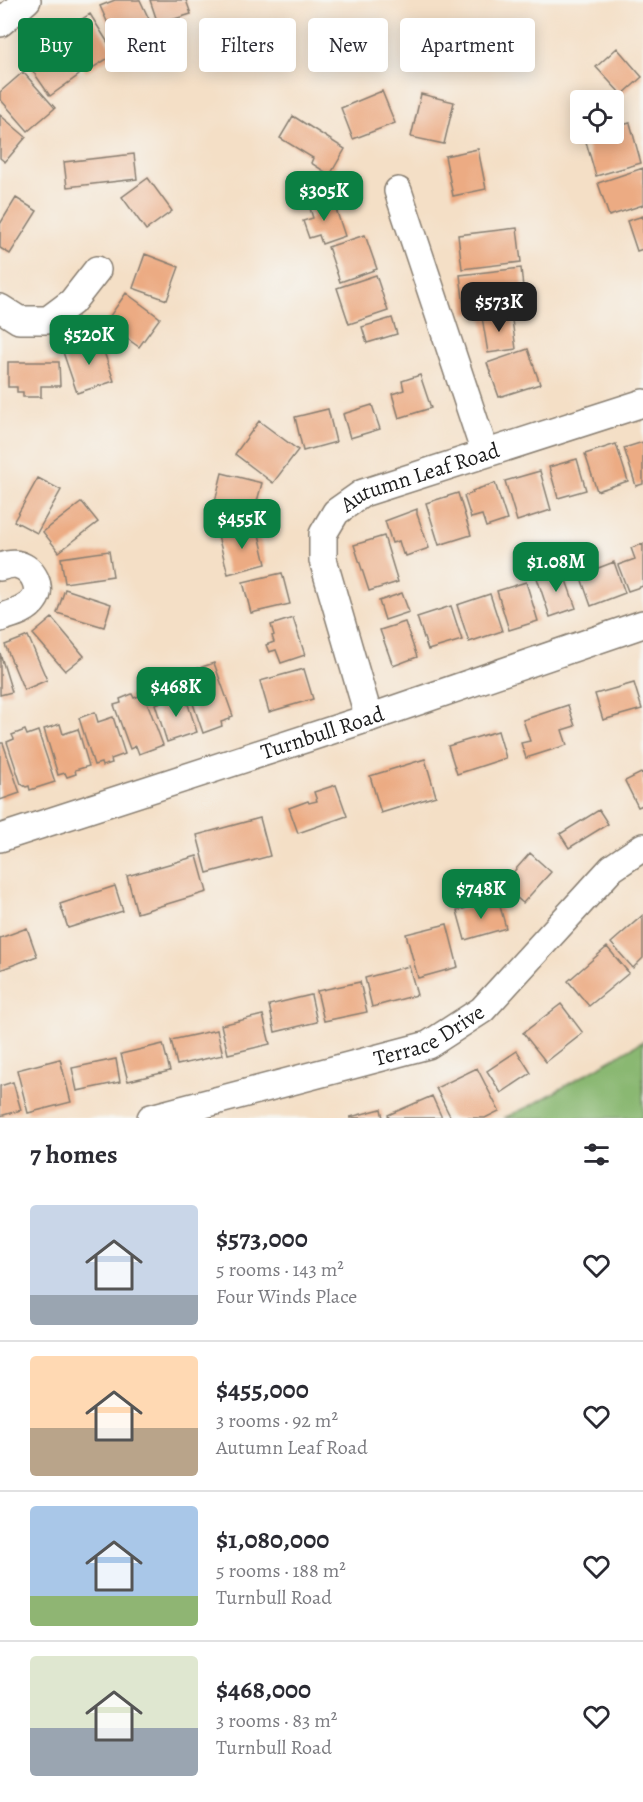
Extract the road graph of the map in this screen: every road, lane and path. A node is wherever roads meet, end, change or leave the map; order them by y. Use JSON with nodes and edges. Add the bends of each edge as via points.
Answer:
{"nodes":[{"id":1,"x":27,"y":0,"type":"edge"},
{"id":2,"x":0,"y":23,"type":"edge"},
{"id":3,"x":398,"y":191,"type":"dead end"},
{"id":4,"x":97,"y":270,"type":"dead end"},
{"id":5,"x":0,"y":308,"type":"edge"},
{"id":6,"x":643,"y":403,"type":"edge"},
{"id":7,"x":485,"y":453,"type":"junction"},
{"id":8,"x":0,"y":567,"type":"edge"},
{"id":9,"x":0,"y":618,"type":"edge"},
{"id":10,"x":643,"y":624,"type":"edge"},
{"id":11,"x":369,"y":718,"type":"junction"},
{"id":12,"x":0,"y":838,"type":"edge"},
{"id":13,"x":643,"y":847,"type":"edge"},
{"id":14,"x":151,"y":1118,"type":"edge"}],
"edges":[{"from":1,"to":2,"type":"street"},
{"from":3,"to":7,"type":"street"},
{"from":4,"to":5,"type":"street","via":[[72,302],[48,320],[19,320]]},
{"from":6,"to":7,"type":"street","name":"Autumn Leaf Road"},
{"from":7,"to":11,"type":"street","name":"Autumn Leaf Road","via":[[363,493],[336,512],[323,534],[323,560]]},
{"from":8,"to":9,"type":"street","via":[[19,565],[30,571],[38,593],[22,610]]},
{"from":10,"to":11,"type":"street","name":"Turnbull Road"},
{"from":11,"to":12,"type":"street","name":"Turnbull Road"},
{"from":13,"to":14,"type":"street","name":"Terrace Drive","via":[[612,868],[482,1010],[428,1045]]}]}
